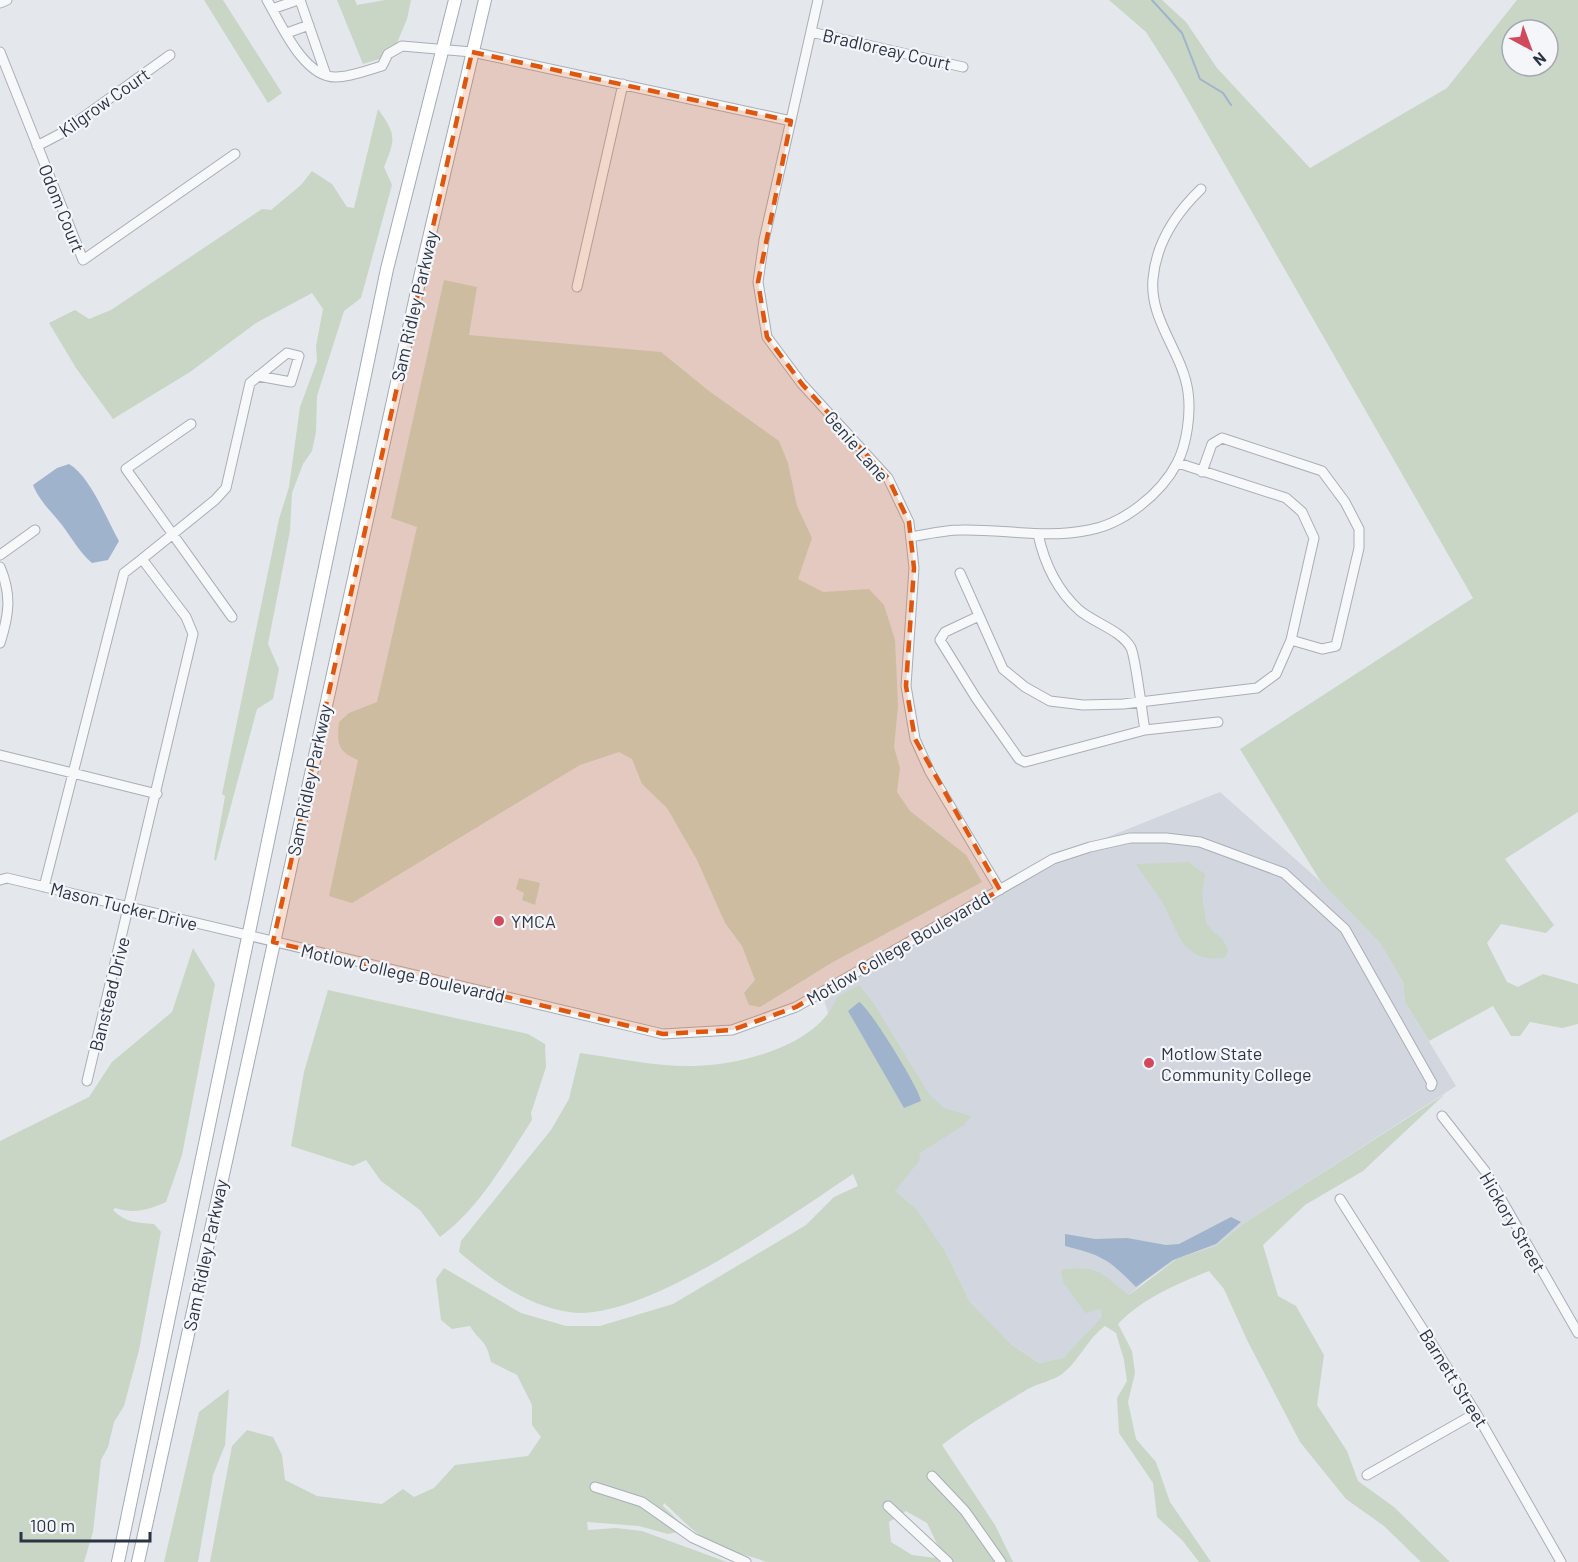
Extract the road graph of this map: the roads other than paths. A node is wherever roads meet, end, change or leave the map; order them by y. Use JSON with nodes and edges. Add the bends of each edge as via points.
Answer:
{"nodes":[{"id":1,"x":7,"y":0,"type":"edge"},
{"id":2,"x":267,"y":0,"type":"edge"},
{"id":3,"x":299,"y":0,"type":"edge"},
{"id":4,"x":455,"y":0,"type":"edge"},
{"id":5,"x":485,"y":0,"type":"edge"},
{"id":6,"x":818,"y":0,"type":"edge"},
{"id":7,"x":0,"y":3,"type":"edge"},
{"id":8,"x":272,"y":9,"type":"junction"},
{"id":9,"x":309,"y":25,"type":"junction"},
{"id":10,"x":811,"y":32,"type":"junction"},
{"id":11,"x":287,"y":33,"type":"junction"},
{"id":12,"x":442,"y":51,"type":"junction"},
{"id":13,"x":0,"y":52,"type":"edge"},
{"id":14,"x":472,"y":52,"type":"junction"},
{"id":15,"x":170,"y":55,"type":"dead end"},
{"id":16,"x":963,"y":67,"type":"dead end"},
{"id":17,"x":326,"y":75,"type":"junction"},
{"id":18,"x":623,"y":84,"type":"junction"},
{"id":19,"x":791,"y":121,"type":"junction"},
{"id":20,"x":37,"y":146,"type":"junction"},
{"id":21,"x":235,"y":154,"type":"dead end"},
{"id":22,"x":1201,"y":189,"type":"dead end"},
{"id":23,"x":577,"y":287,"type":"dead end"},
{"id":24,"x":258,"y":376,"type":"dead end"},
{"id":25,"x":191,"y":424,"type":"dead end"},
{"id":26,"x":1178,"y":463,"type":"junction"},
{"id":27,"x":1202,"y":472,"type":"junction"},
{"id":28,"x":35,"y":530,"type":"dead end"},
{"id":29,"x":1038,"y":534,"type":"junction"},
{"id":30,"x":171,"y":536,"type":"junction"},
{"id":31,"x":911,"y":537,"type":"junction"},
{"id":32,"x":0,"y":555,"type":"edge"},
{"id":33,"x":142,"y":559,"type":"junction"},
{"id":34,"x":0,"y":567,"type":"edge"},
{"id":35,"x":960,"y":573,"type":"dead end"},
{"id":36,"x":980,"y":616,"type":"junction"},
{"id":37,"x":231,"y":617,"type":"dead end"},
{"id":38,"x":1291,"y":640,"type":"junction"},
{"id":39,"x":0,"y":643,"type":"edge"},
{"id":40,"x":1140,"y":702,"type":"junction"},
{"id":41,"x":1218,"y":722,"type":"dead end"},
{"id":42,"x":1145,"y":730,"type":"junction"},
{"id":43,"x":0,"y":755,"type":"edge"},
{"id":44,"x":74,"y":773,"type":"junction"},
{"id":45,"x":157,"y":794,"type":"junction"},
{"id":46,"x":0,"y":880,"type":"edge"},
{"id":47,"x":44,"y":887,"type":"junction"},
{"id":48,"x":1000,"y":890,"type":"junction"},
{"id":49,"x":130,"y":907,"type":"junction"},
{"id":50,"x":247,"y":936,"type":"junction"},
{"id":51,"x":273,"y":942,"type":"junction"},
{"id":52,"x":87,"y":1081,"type":"dead end"},
{"id":53,"x":1431,"y":1086,"type":"dead end"},
{"id":54,"x":1442,"y":1116,"type":"dead end"},
{"id":55,"x":1340,"y":1198,"type":"dead end"},
{"id":56,"x":1578,"y":1333,"type":"edge"},
{"id":57,"x":1476,"y":1413,"type":"junction"},
{"id":58,"x":1367,"y":1475,"type":"dead end"},
{"id":59,"x":932,"y":1476,"type":"dead end"},
{"id":60,"x":595,"y":1487,"type":"dead end"},
{"id":61,"x":888,"y":1506,"type":"dead end"},
{"id":62,"x":118,"y":1562,"type":"edge"},
{"id":63,"x":138,"y":1562,"type":"edge"},
{"id":64,"x":746,"y":1562,"type":"edge"},
{"id":65,"x":948,"y":1562,"type":"edge"},
{"id":66,"x":1001,"y":1562,"type":"edge"},
{"id":67,"x":1561,"y":1562,"type":"edge"}],
"edges":[{"from":1,"to":7,"type":"street"},
{"from":2,"to":8,"type":"street"},
{"from":3,"to":8,"type":"street"},
{"from":3,"to":9,"type":"street"},
{"from":4,"to":12,"type":"main road","name":"Sam Ridley Parkway"},
{"from":5,"to":14,"type":"main road","name":"Sam Ridley Parkway"},
{"from":6,"to":10,"type":"street","name":"Genie Lane"},
{"from":8,"to":11,"type":"street"},
{"from":9,"to":11,"type":"street"},
{"from":9,"to":17,"type":"street"},
{"from":10,"to":16,"type":"street","name":"Bradloreay Court"},
{"from":10,"to":19,"type":"street","name":"Genie Lane"},
{"from":11,"to":17,"type":"street","via":[[302,58],[316,72]]},
{"from":12,"to":14,"type":"street"},
{"from":12,"to":17,"type":"street","via":[[402,46],[388,54],[382,66],[335,78]]},
{"from":12,"to":50,"type":"main road","name":"Sam Ridley Parkway","via":[[387,268]]},
{"from":13,"to":20,"type":"street","name":"Odom Court"},
{"from":14,"to":18,"type":"street"},
{"from":14,"to":51,"type":"main road","name":"Sam Ridley Parkway"},
{"from":15,"to":20,"type":"street","name":"Kilgrow Court","via":[[60,134]]},
{"from":18,"to":19,"type":"street"},
{"from":18,"to":23,"type":"street"},
{"from":19,"to":31,"type":"street","name":"Genie Lane","via":[[758,282],[767,337],[802,384],[888,478],[909,522]]},
{"from":20,"to":21,"type":"street","name":"Odom Court","via":[[83,260]]},
{"from":22,"to":26,"type":"street","via":[[1161,243],[1153,280],[1155,303],[1188,392],[1187,429]]},
{"from":24,"to":30,"type":"street","via":[[250,383],[226,488]]},
{"from":25,"to":30,"type":"street","via":[[126,469]]},
{"from":26,"to":27,"type":"street"},
{"from":26,"to":29,"type":"street","via":[[1140,506],[1119,519],[1089,530]]},
{"from":27,"to":38,"type":"street","via":[[1286,498],[1302,512],[1314,538]]},
{"from":27,"to":38,"type":"street","via":[[1212,444],[1222,438],[1322,471],[1345,502],[1359,529],[1359,548],[1336,645],[1322,649]]},
{"from":28,"to":32,"type":"street"},
{"from":29,"to":31,"type":"street","via":[[960,530]]},
{"from":29,"to":40,"type":"street","via":[[1044,558],[1061,589],[1079,610],[1121,637],[1131,649]]},
{"from":30,"to":33,"type":"street"},
{"from":30,"to":37,"type":"street"},
{"from":31,"to":48,"type":"street","name":"Genie Lane","via":[[914,568],[906,686],[915,739],[930,772]]},
{"from":33,"to":44,"type":"street","via":[[124,573]]},
{"from":33,"to":45,"type":"street","name":"Banstead Drive","via":[[186,617],[193,634]]},
{"from":34,"to":39,"type":"street","via":[[9,605]]},
{"from":35,"to":36,"type":"street"},
{"from":36,"to":40,"type":"street","via":[[1004,669],[1050,701],[1083,705]]},
{"from":36,"to":42,"type":"street","via":[[945,632],[940,640],[1018,759],[1025,762]]},
{"from":38,"to":40,"type":"street","via":[[1276,674],[1257,688]]},
{"from":40,"to":42,"type":"street"},
{"from":41,"to":42,"type":"street"},
{"from":43,"to":44,"type":"street"},
{"from":44,"to":45,"type":"street"},
{"from":44,"to":47,"type":"street"},
{"from":45,"to":49,"type":"street","name":"Banstead Drive"},
{"from":46,"to":47,"type":"street","name":"Mason Tucker Drive","via":[[7,878]]},
{"from":47,"to":49,"type":"street","name":"Mason Tucker Drive"},
{"from":48,"to":51,"type":"street","name":"Motlow College Boulevardd","via":[[796,1007],[732,1030],[663,1034]]},
{"from":48,"to":53,"type":"street","name":"Motlow College Boulevardd","via":[[1053,860],[1130,838],[1200,842],[1284,873],[1345,928]]},
{"from":49,"to":50,"type":"street","name":"Mason Tucker Drive"},
{"from":49,"to":52,"type":"street","name":"Banstead Drive"},
{"from":50,"to":51,"type":"street","name":"Motlow College Boulevardd"},
{"from":50,"to":62,"type":"main road","name":"Sam Ridley Parkway"},
{"from":51,"to":63,"type":"main road","name":"Sam Ridley Parkway"},
{"from":54,"to":56,"type":"street","name":"Hickory Street","via":[[1485,1172]]},
{"from":55,"to":57,"type":"street","name":"Barnett Street"},
{"from":57,"to":58,"type":"street"},
{"from":57,"to":67,"type":"street","name":"Barnett Street"},
{"from":59,"to":66,"type":"street","via":[[969,1516]]},
{"from":60,"to":64,"type":"street","via":[[642,1502],[693,1538]]},
{"from":61,"to":65,"type":"street"}]}
